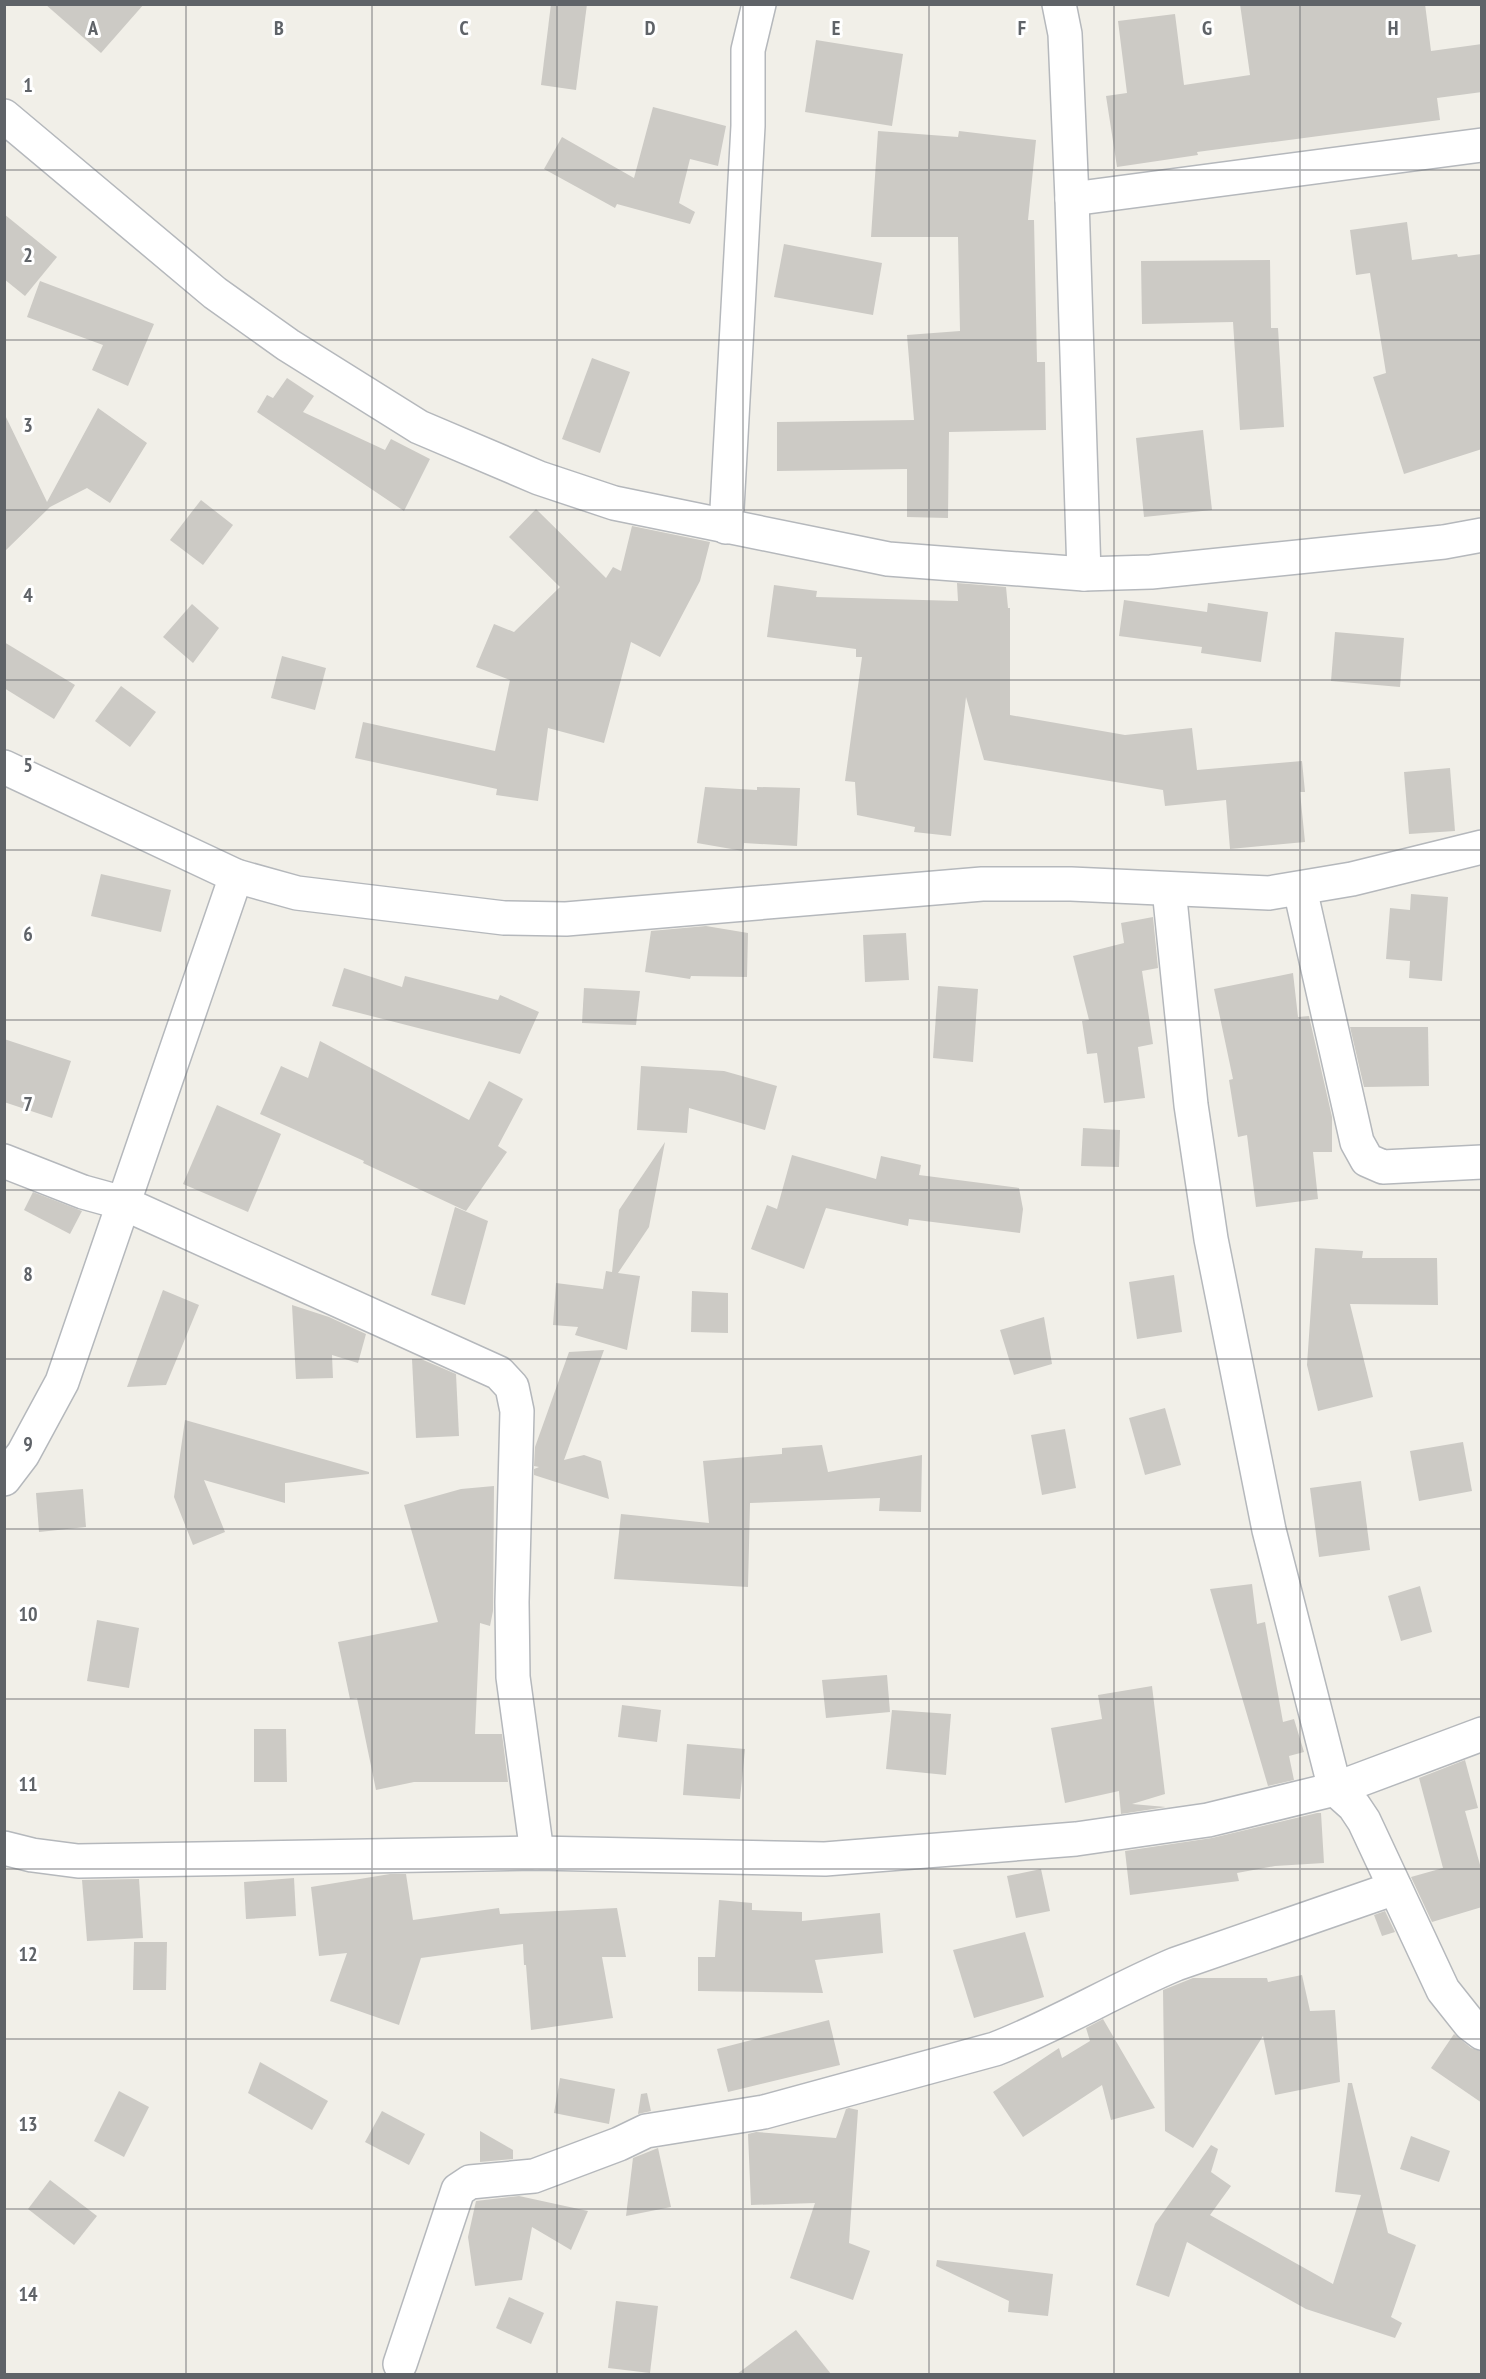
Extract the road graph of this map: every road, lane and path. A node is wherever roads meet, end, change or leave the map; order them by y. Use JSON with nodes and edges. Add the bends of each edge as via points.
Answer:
{"nodes":[{"id":1,"x":759,"y":4,"type":"edge"},
{"id":2,"x":1059,"y":4,"type":"edge"},
{"id":3,"x":4,"y":116,"type":"edge"},
{"id":4,"x":1482,"y":145,"type":"edge"},
{"id":5,"x":1072,"y":199,"type":"junction"},
{"id":6,"x":726,"y":527,"type":"junction"},
{"id":7,"x":1482,"y":535,"type":"edge"},
{"id":8,"x":1084,"y":574,"type":"junction"},
{"id":9,"x":4,"y":767,"type":"edge"},
{"id":10,"x":1482,"y":847,"type":"edge"},
{"id":11,"x":236,"y":876,"type":"junction"},
{"id":12,"x":1169,"y":889,"type":"junction"},
{"id":13,"x":1300,"y":889,"type":"junction"},
{"id":14,"x":4,"y":1161,"type":"edge"},
{"id":15,"x":1482,"y":1162,"type":"edge"},
{"id":16,"x":123,"y":1203,"type":"junction"},
{"id":17,"x":4,"y":1479,"type":"edge"},
{"id":18,"x":1482,"y":1734,"type":"edge"},
{"id":19,"x":1335,"y":1789,"type":"junction"},
{"id":20,"x":4,"y":1848,"type":"edge"},
{"id":21,"x":537,"y":1853,"type":"junction"},
{"id":22,"x":1395,"y":1888,"type":"junction"},
{"id":23,"x":1482,"y":2033,"type":"edge"},
{"id":24,"x":400,"y":2364,"type":"dead end"}],
"edges":[{"from":1,"to":6,"type":"street","via":[[748,50]]},
{"from":2,"to":5,"type":"street","via":[[1065,34]]},
{"from":3,"to":6,"type":"street","via":[[215,293],[288,345],[419,427],[539,478],[615,503]]},
{"from":4,"to":5,"type":"street"},
{"from":5,"to":8,"type":"street"},
{"from":6,"to":8,"type":"street","via":[[888,559]]},
{"from":7,"to":8,"type":"street","via":[[1151,572]]},
{"from":9,"to":11,"type":"street"},
{"from":10,"to":13,"type":"street"},
{"from":11,"to":12,"type":"street","via":[[297,893],[366,902],[504,918],[566,919],[982,884]]},
{"from":11,"to":16,"type":"street"},
{"from":12,"to":13,"type":"street","via":[[1269,893]]},
{"from":12,"to":19,"type":"street","via":[[1191,1105],[1211,1239],[1269,1530]]},
{"from":13,"to":15,"type":"street","via":[[1357,1142],[1367,1160],[1383,1167]]},
{"from":14,"to":16,"type":"street"},
{"from":16,"to":17,"type":"street","via":[[62,1382],[23,1454]]},
{"from":16,"to":21,"type":"street","via":[[499,1373],[512,1387],[517,1411],[513,1677]]},
{"from":18,"to":19,"type":"street"},
{"from":19,"to":21,"type":"street","via":[[1208,1820],[1076,1839],[825,1860]]},
{"from":19,"to":22,"type":"street","via":[[1364,1821]]},
{"from":20,"to":21,"type":"street","via":[[78,1861]]},
{"from":22,"to":23,"type":"street","via":[[1443,1990]]},
{"from":22,"to":24,"type":"street","via":[[1176,1964],[995,2049],[764,2112],[646,2132],[534,2176],[470,2182],[458,2190]]}]}
